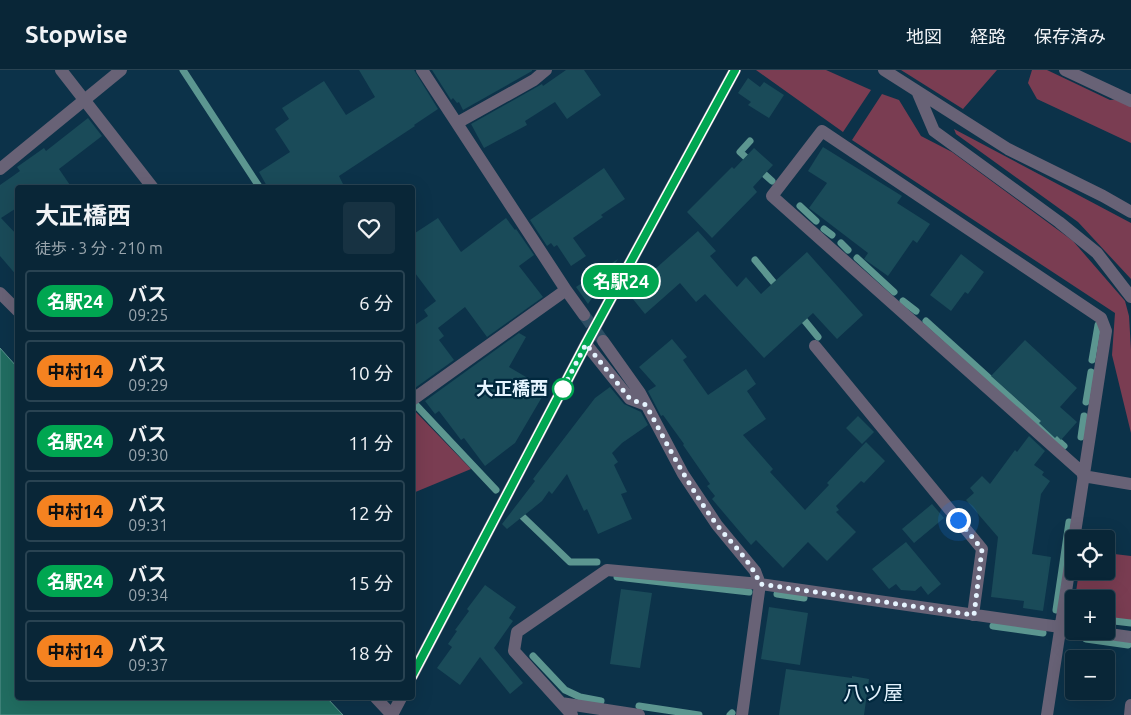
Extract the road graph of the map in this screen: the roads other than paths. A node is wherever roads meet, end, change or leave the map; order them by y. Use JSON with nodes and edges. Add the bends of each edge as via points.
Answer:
{"nodes":[{"id":1,"x":61,"y":70,"type":"edge"},
{"id":2,"x":121,"y":70,"type":"edge"},
{"id":3,"x":422,"y":70,"type":"edge"},
{"id":4,"x":546,"y":70,"type":"edge"},
{"id":5,"x":735,"y":70,"type":"edge"},
{"id":6,"x":884,"y":70,"type":"edge"},
{"id":7,"x":1065,"y":70,"type":"edge"},
{"id":8,"x":918,"y":91,"type":"junction"},
{"id":9,"x":84,"y":98,"type":"junction"},
{"id":10,"x":1131,"y":101,"type":"edge"},
{"id":11,"x":457,"y":123,"type":"junction"},
{"id":12,"x":0,"y":169,"type":"edge"},
{"id":13,"x":151,"y":185,"type":"edge"},
{"id":14,"x":1131,"y":212,"type":"edge"},
{"id":15,"x":566,"y":290,"type":"junction"},
{"id":16,"x":0,"y":292,"type":"edge"},
{"id":17,"x":1131,"y":297,"type":"edge"},
{"id":18,"x":15,"y":308,"type":"edge"},
{"id":19,"x":584,"y":315,"type":"tunnel mouth"},
{"id":20,"x":603,"y":341,"type":"tunnel mouth"},
{"id":21,"x":586,"y":344,"type":"junction"},
{"id":22,"x":815,"y":346,"type":"dead end"},
{"id":23,"x":415,"y":398,"type":"edge"},
{"id":24,"x":646,"y":405,"type":"junction"},
{"id":25,"x":1083,"y":475,"type":"junction"},
{"id":26,"x":1131,"y":484,"type":"edge"},
{"id":27,"x":760,"y":584,"type":"junction"},
{"id":28,"x":974,"y":615,"type":"junction"},
{"id":29,"x":1060,"y":627,"type":"junction"},
{"id":30,"x":1065,"y":628,"type":"edge"},
{"id":31,"x":1115,"y":635,"type":"edge"},
{"id":32,"x":1131,"y":637,"type":"edge"},
{"id":33,"x":415,"y":670,"type":"edge"},
{"id":34,"x":378,"y":700,"type":"edge"},
{"id":35,"x":400,"y":700,"type":"edge"},
{"id":36,"x":561,"y":703,"type":"junction"},
{"id":37,"x":1131,"y":705,"type":"edge"},
{"id":38,"x":392,"y":715,"type":"edge"},
{"id":39,"x":572,"y":715,"type":"edge"},
{"id":40,"x":639,"y":715,"type":"edge"},
{"id":41,"x":742,"y":715,"type":"edge"},
{"id":42,"x":1047,"y":715,"type":"edge"},
{"id":43,"x":1130,"y":715,"type":"edge"}],
"edges":[{"from":1,"to":9,"type":"street"},
{"from":2,"to":9,"type":"street"},
{"from":3,"to":11,"type":"street"},
{"from":4,"to":11,"type":"street"},
{"from":5,"to":21,"type":"street"},
{"from":6,"to":8,"type":"street"},
{"from":7,"to":10,"type":"street"},
{"from":8,"to":14,"type":"street","via":[[1008,149]]},
{"from":8,"to":17,"type":"street","via":[[934,131],[1097,253]]},
{"from":9,"to":12,"type":"street"},
{"from":9,"to":13,"type":"street"},
{"from":11,"to":15,"type":"street"},
{"from":15,"to":19,"type":"street"},
{"from":15,"to":23,"type":"street"},
{"from":16,"to":18,"type":"street"},
{"from":20,"to":24,"type":"street"},
{"from":21,"to":24,"type":"street","via":[[630,399]]},
{"from":21,"to":33,"type":"street"},
{"from":22,"to":28,"type":"street","via":[[982,549]]},
{"from":24,"to":27,"type":"street","via":[[683,474],[717,525],[755,570]]},
{"from":25,"to":25,"type":"street","via":[[1106,331],[1101,318],[822,130],[772,196]]},
{"from":25,"to":26,"type":"street"},
{"from":25,"to":29,"type":"street"},
{"from":27,"to":28,"type":"street"},
{"from":27,"to":36,"type":"street","via":[[607,570],[517,632],[514,651]]},
{"from":27,"to":41,"type":"street"},
{"from":28,"to":29,"type":"street"},
{"from":29,"to":30,"type":"street"},
{"from":29,"to":42,"type":"street"},
{"from":31,"to":32,"type":"street"},
{"from":34,"to":38,"type":"street"},
{"from":35,"to":38,"type":"street"},
{"from":36,"to":39,"type":"street"},
{"from":36,"to":40,"type":"street"},
{"from":37,"to":43,"type":"street"}]}
